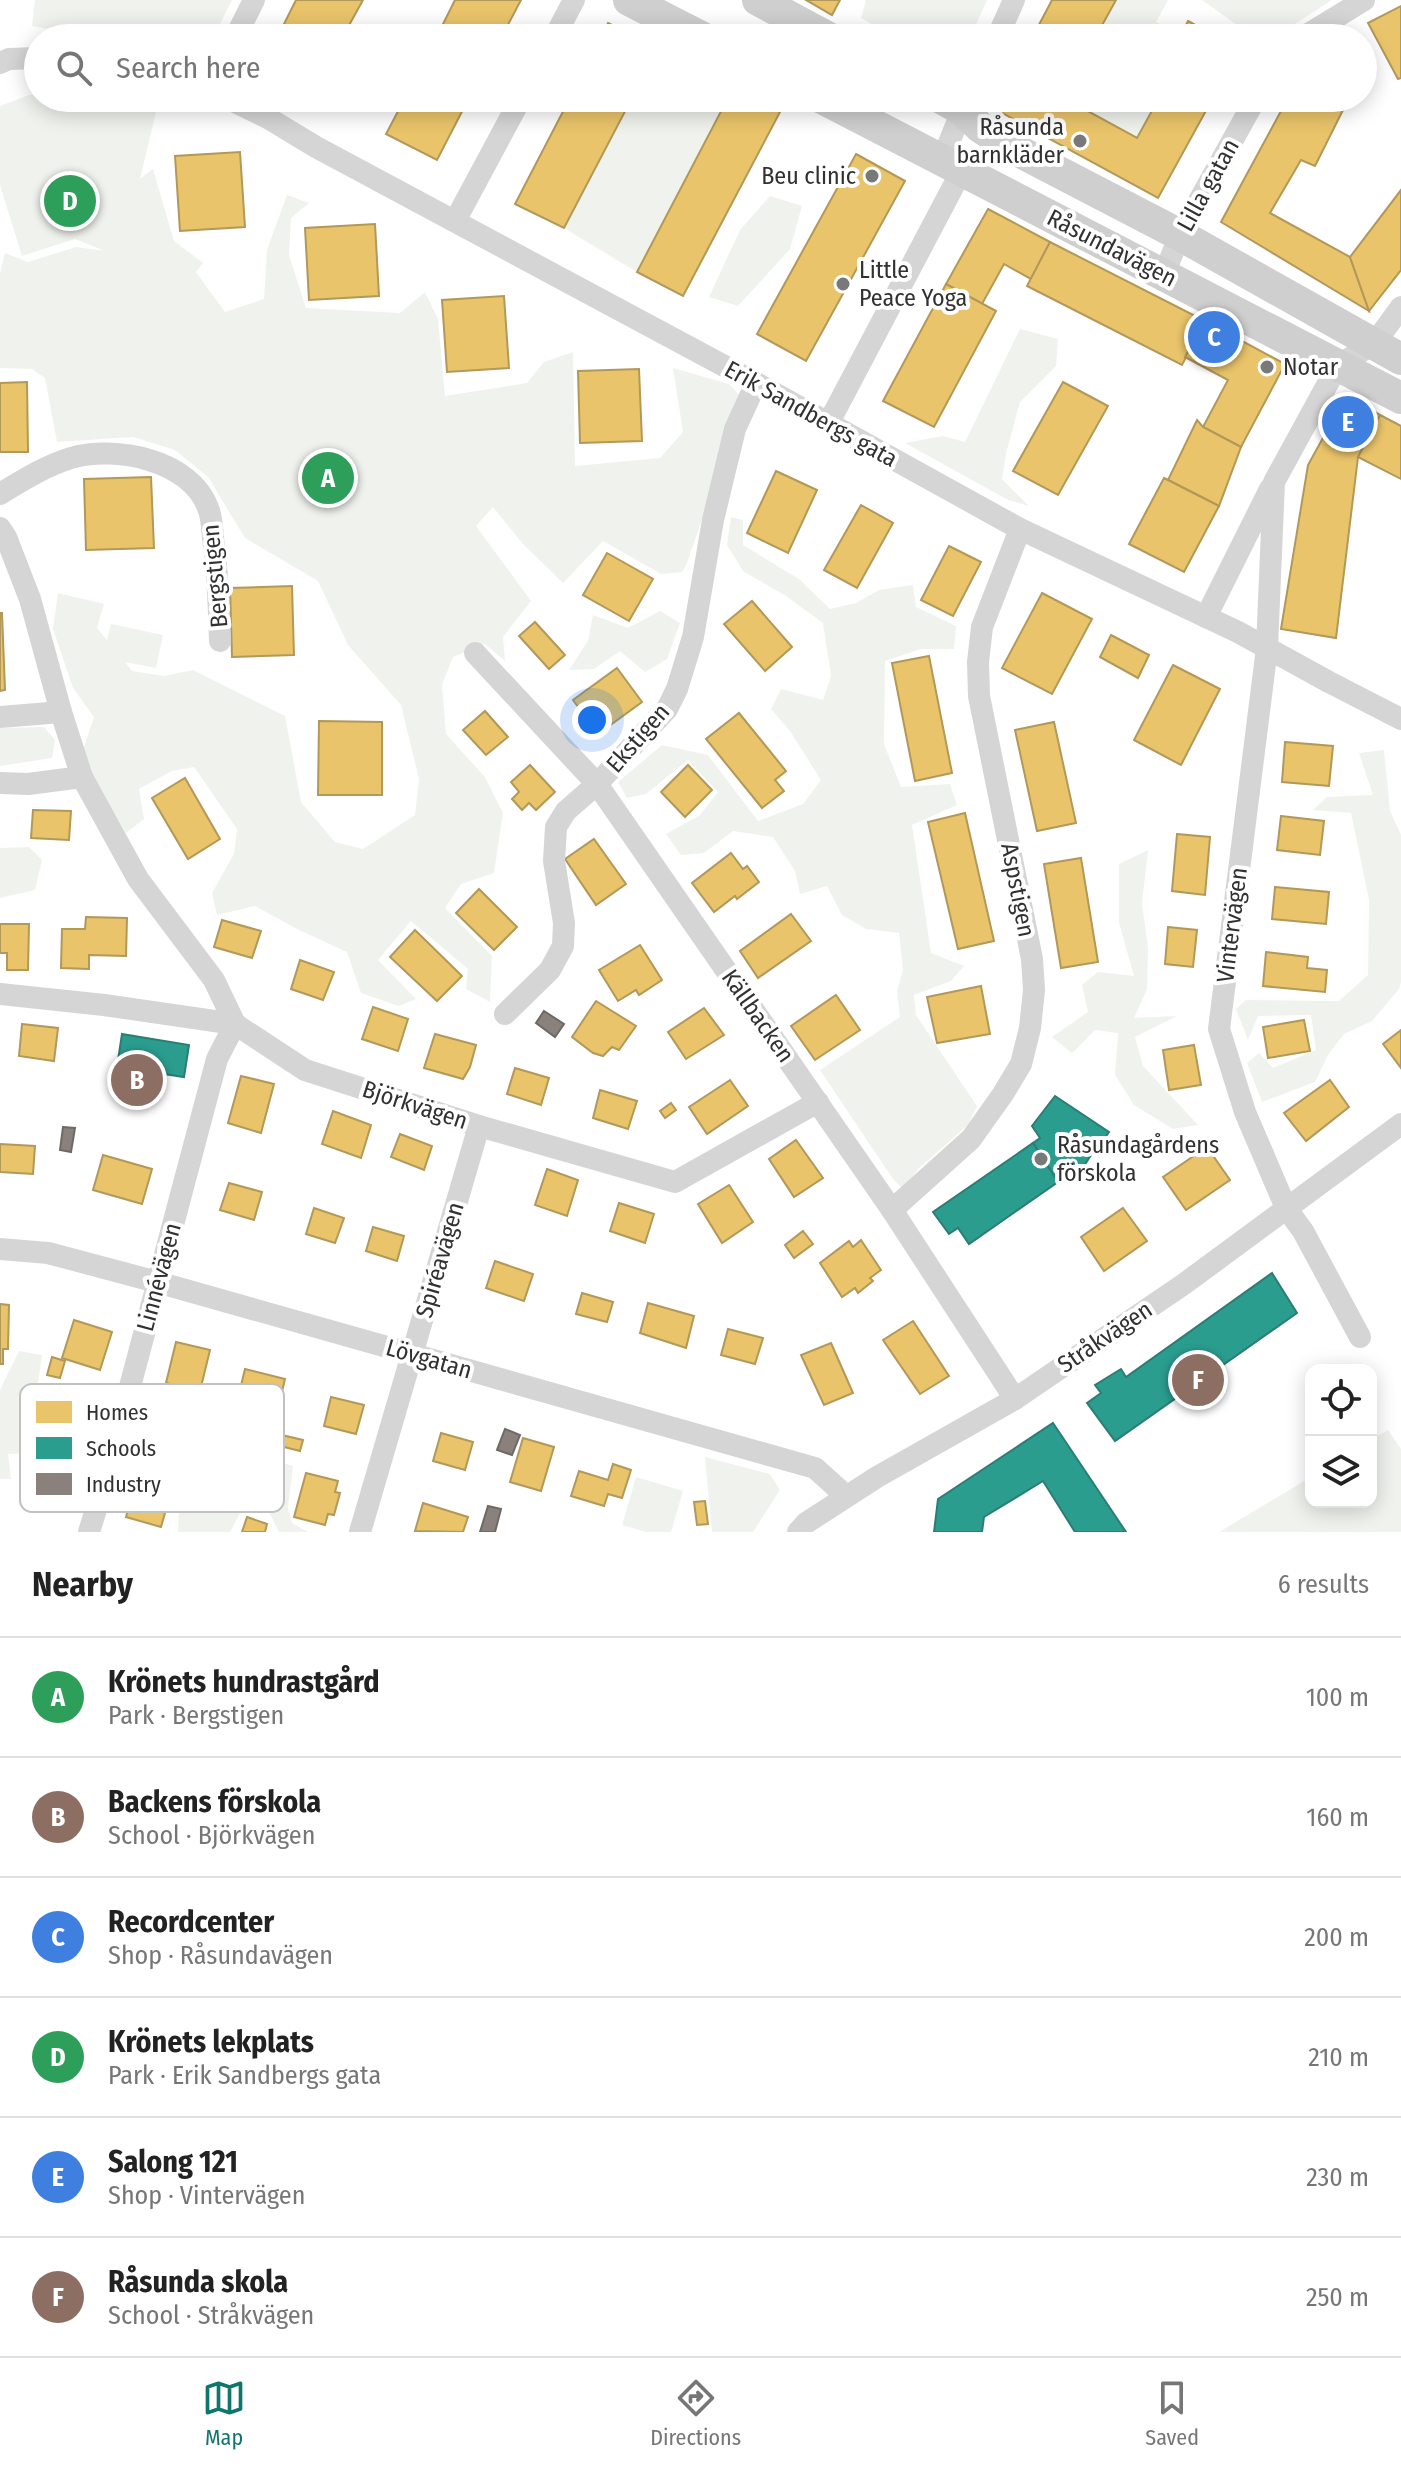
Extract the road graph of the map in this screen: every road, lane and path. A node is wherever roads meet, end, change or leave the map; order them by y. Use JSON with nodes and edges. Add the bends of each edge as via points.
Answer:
{"nodes":[{"id":1,"x":254,"y":0,"type":"edge"},
{"id":2,"x":574,"y":0,"type":"edge"},
{"id":3,"x":629,"y":0,"type":"edge"},
{"id":4,"x":758,"y":0,"type":"edge"},
{"id":5,"x":1014,"y":0,"type":"edge"},
{"id":6,"x":1364,"y":0,"type":"edge"},
{"id":7,"x":242,"y":24,"type":"edge"},
{"id":8,"x":561,"y":24,"type":"edge"},
{"id":9,"x":676,"y":24,"type":"edge"},
{"id":10,"x":803,"y":24,"type":"edge"},
{"id":11,"x":1003,"y":24,"type":"edge"},
{"id":12,"x":1325,"y":24,"type":"edge"},
{"id":13,"x":24,"y":58,"type":"edge"},
{"id":14,"x":0,"y":63,"type":"edge"},
{"id":15,"x":256,"y":112,"type":"edge"},
{"id":16,"x":513,"y":112,"type":"edge"},
{"id":17,"x":849,"y":112,"type":"edge"},
{"id":18,"x":956,"y":112,"type":"edge"},
{"id":19,"x":966,"y":112,"type":"edge"},
{"id":20,"x":1248,"y":112,"type":"edge"},
{"id":21,"x":952,"y":165,"type":"junction"},
{"id":22,"x":455,"y":221,"type":"junction"},
{"id":23,"x":1180,"y":235,"type":"junction"},
{"id":24,"x":1164,"y":274,"type":"junction"},
{"id":25,"x":1401,"y":307,"type":"edge"},
{"id":26,"x":1387,"y":351,"type":"edge"},
{"id":27,"x":1338,"y":365,"type":"junction"},
{"id":28,"x":756,"y":383,"type":"junction"},
{"id":29,"x":1401,"y":398,"type":"edge"},
{"id":30,"x":828,"y":424,"type":"junction"},
{"id":31,"x":1274,"y":482,"type":"junction"},
{"id":32,"x":0,"y":494,"type":"edge"},
{"id":33,"x":0,"y":528,"type":"edge"},
{"id":34,"x":1020,"y":529,"type":"junction"},
{"id":35,"x":1206,"y":617,"type":"junction"},
{"id":36,"x":220,"y":641,"type":"dead end"},
{"id":37,"x":1267,"y":648,"type":"junction"},
{"id":38,"x":475,"y":653,"type":"dead end"},
{"id":39,"x":61,"y":712,"type":"junction"},
{"id":40,"x":0,"y":717,"type":"edge"},
{"id":41,"x":1401,"y":719,"type":"edge"},
{"id":42,"x":82,"y":777,"type":"junction"},
{"id":43,"x":0,"y":783,"type":"edge"},
{"id":44,"x":597,"y":784,"type":"junction"},
{"id":45,"x":0,"y":994,"type":"edge"},
{"id":46,"x":505,"y":1014,"type":"dead end"},
{"id":47,"x":235,"y":1024,"type":"junction"},
{"id":48,"x":818,"y":1102,"type":"junction"},
{"id":49,"x":1401,"y":1124,"type":"edge"},
{"id":50,"x":479,"y":1126,"type":"junction"},
{"id":51,"x":1286,"y":1208,"type":"junction"},
{"id":52,"x":892,"y":1210,"type":"junction"},
{"id":53,"x":0,"y":1249,"type":"edge"},
{"id":54,"x":157,"y":1282,"type":"junction"},
{"id":55,"x":1360,"y":1337,"type":"dead end"},
{"id":56,"x":413,"y":1355,"type":"junction"},
{"id":57,"x":130,"y":1384,"type":"edge"},
{"id":58,"x":1015,"y":1399,"type":"junction"},
{"id":59,"x":846,"y":1496,"type":"junction"},
{"id":60,"x":95,"y":1512,"type":"edge"},
{"id":61,"x":89,"y":1532,"type":"edge"},
{"id":62,"x":360,"y":1532,"type":"edge"},
{"id":63,"x":798,"y":1532,"type":"edge"}],
"edges":[{"from":1,"to":7,"type":"street"},
{"from":2,"to":8,"type":"street"},
{"from":3,"to":9,"type":"street"},
{"from":4,"to":10,"type":"street"},
{"from":5,"to":11,"type":"street"},
{"from":6,"to":12,"type":"street"},
{"from":13,"to":14,"type":"street"},
{"from":15,"to":22,"type":"street","name":"Erik Sandbergs gata"},
{"from":16,"to":22,"type":"street"},
{"from":17,"to":21,"type":"street","name":"Råsundavägen"},
{"from":18,"to":21,"type":"street"},
{"from":19,"to":23,"type":"street","name":"Råsundavägen","via":[[1007,145]]},
{"from":20,"to":23,"type":"street","name":"Lilla gatan"},
{"from":21,"to":24,"type":"street","name":"Råsundavägen"},
{"from":21,"to":30,"type":"street"},
{"from":22,"to":28,"type":"street","name":"Erik Sandbergs gata"},
{"from":23,"to":24,"type":"street","name":"Lilla gatan"},
{"from":23,"to":26,"type":"street","name":"Råsundavägen"},
{"from":24,"to":27,"type":"street","name":"Råsundavägen"},
{"from":25,"to":26,"type":"street"},
{"from":26,"to":27,"type":"street"},
{"from":27,"to":29,"type":"street","name":"Råsundavägen"},
{"from":27,"to":31,"type":"street","name":"Vintervägen"},
{"from":28,"to":30,"type":"street","name":"Erik Sandbergs gata"},
{"from":28,"to":44,"type":"street","name":"Ekstigen","via":[[735,429],[693,637],[677,689],[667,709]]},
{"from":30,"to":34,"type":"street","name":"Erik Sandbergs gata"},
{"from":31,"to":35,"type":"street","name":"Vintervägen"},
{"from":31,"to":37,"type":"street","name":"Vintervägen"},
{"from":32,"to":36,"type":"street","name":"Bergstigen","via":[[43,468],[74,457],[122,456],[177,471],[193,483],[209,510],[219,574]]},
{"from":33,"to":39,"type":"street","via":[[30,599]]},
{"from":34,"to":35,"type":"street","name":"Erik Sandbergs gata"},
{"from":34,"to":52,"type":"street","name":"Aspstigen","via":[[982,627],[978,662],[979,696],[1032,959],[1030,1028],[1021,1064],[971,1139]]},
{"from":35,"to":37,"type":"street","name":"Erik Sandbergs gata"},
{"from":37,"to":41,"type":"street","name":"Erik Sandbergs gata"},
{"from":37,"to":51,"type":"street","name":"Vintervägen","via":[[1219,1029],[1245,1112]]},
{"from":38,"to":44,"type":"street","name":"Källbacken"},
{"from":39,"to":40,"type":"street"},
{"from":39,"to":42,"type":"street"},
{"from":42,"to":43,"type":"street"},
{"from":42,"to":47,"type":"street","via":[[138,879],[214,980]]},
{"from":44,"to":46,"type":"street","name":"Ekstigen","via":[[556,827],[563,946],[550,970]]},
{"from":44,"to":48,"type":"street","name":"Källbacken"},
{"from":45,"to":47,"type":"street","name":"Björkvägen"},
{"from":47,"to":50,"type":"street","name":"Björkvägen","via":[[305,1070]]},
{"from":47,"to":54,"type":"street","name":"Linnévägen","via":[[217,1059]]},
{"from":48,"to":50,"type":"street","name":"Björkvägen","via":[[675,1182]]},
{"from":48,"to":52,"type":"street","name":"Källbacken"},
{"from":49,"to":51,"type":"street","name":"Stråkvägen"},
{"from":50,"to":56,"type":"street","name":"Spiréavägen"},
{"from":51,"to":55,"type":"street","name":"Vintervägen"},
{"from":51,"to":58,"type":"street","name":"Stråkvägen"},
{"from":52,"to":58,"type":"street","name":"Källbacken"},
{"from":53,"to":54,"type":"street","name":"Lövgatan","via":[[48,1253]]},
{"from":54,"to":56,"type":"street","name":"Lövgatan"},
{"from":54,"to":57,"type":"street","name":"Linnévägen"},
{"from":56,"to":59,"type":"street","name":"Lövgatan","via":[[815,1468]]},
{"from":56,"to":62,"type":"street","name":"Spiréavägen"},
{"from":58,"to":59,"type":"street","name":"Stråkvägen"},
{"from":59,"to":63,"type":"street","name":"Stråkvägen"},
{"from":60,"to":61,"type":"street","name":"Linnévägen"}]}
